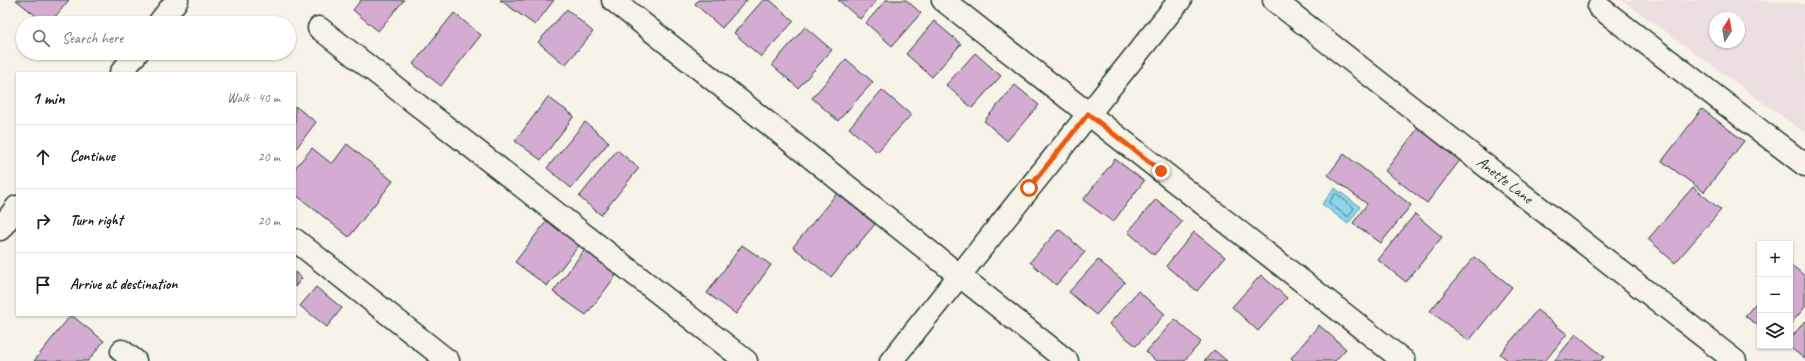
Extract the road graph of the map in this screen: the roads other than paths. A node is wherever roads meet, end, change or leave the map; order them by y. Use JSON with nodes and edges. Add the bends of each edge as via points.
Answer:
{"nodes":[{"id":1,"x":177,"y":0,"type":"edge"},
{"id":2,"x":613,"y":0,"type":"edge"},
{"id":3,"x":943,"y":0,"type":"edge"},
{"id":4,"x":1180,"y":0,"type":"edge"},
{"id":5,"x":1274,"y":0,"type":"edge"},
{"id":6,"x":1599,"y":7,"type":"dead end"},
{"id":7,"x":164,"y":16,"type":"edge"},
{"id":8,"x":319,"y":28,"type":"dead end"},
{"id":9,"x":131,"y":60,"type":"edge"},
{"id":10,"x":122,"y":72,"type":"edge"},
{"id":11,"x":1088,"y":114,"type":"junction"},
{"id":12,"x":1805,"y":165,"type":"edge"},
{"id":13,"x":16,"y":208,"type":"edge"},
{"id":14,"x":0,"y":229,"type":"edge"},
{"id":15,"x":296,"y":241,"type":"edge"},
{"id":16,"x":959,"y":275,"type":"junction"},
{"id":17,"x":448,"y":361,"type":"edge"},
{"id":18,"x":746,"y":361,"type":"edge"},
{"id":19,"x":891,"y":361,"type":"edge"},
{"id":20,"x":1067,"y":361,"type":"edge"},
{"id":21,"x":1404,"y":361,"type":"edge"},
{"id":22,"x":1735,"y":361,"type":"edge"}],
"edges":[{"from":1,"to":7,"type":"street"},
{"from":2,"to":16,"type":"street"},
{"from":3,"to":11,"type":"street"},
{"from":4,"to":11,"type":"street"},
{"from":5,"to":22,"type":"street","name":"Anette Lane"},
{"from":6,"to":12,"type":"street"},
{"from":8,"to":18,"type":"street"},
{"from":9,"to":10,"type":"street"},
{"from":11,"to":16,"type":"street"},
{"from":11,"to":21,"type":"street"},
{"from":13,"to":14,"type":"street"},
{"from":15,"to":17,"type":"street"},
{"from":16,"to":19,"type":"street"},
{"from":16,"to":20,"type":"street"}]}
